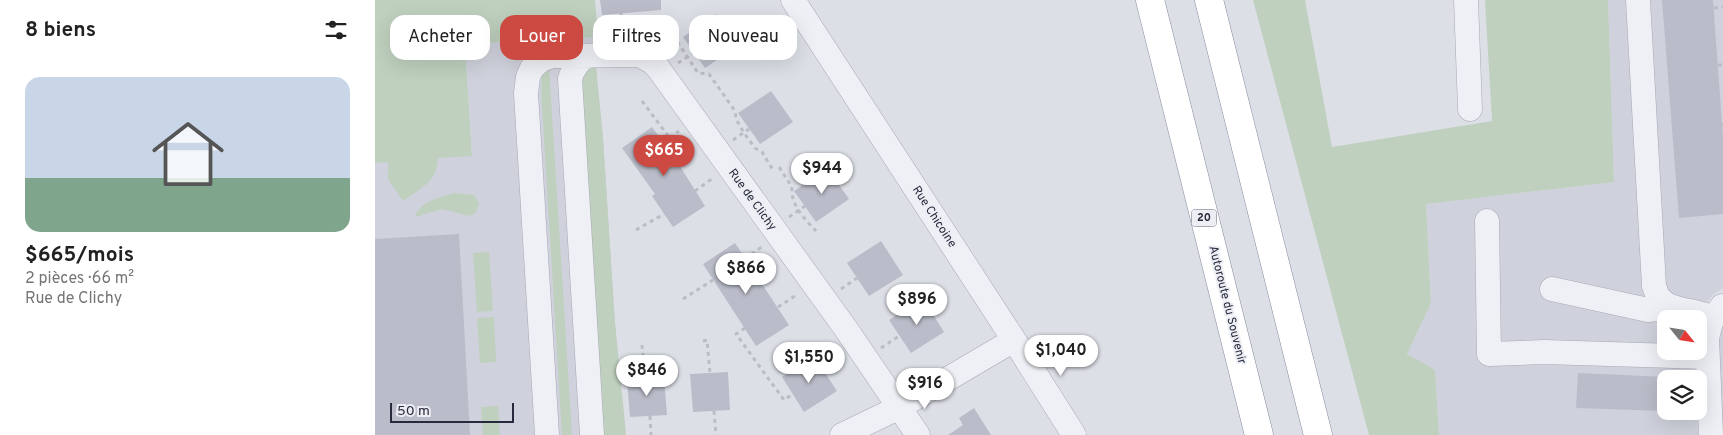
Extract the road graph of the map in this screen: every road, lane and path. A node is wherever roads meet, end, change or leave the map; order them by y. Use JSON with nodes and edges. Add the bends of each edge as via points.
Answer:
{"nodes":[{"id":1,"x":793,"y":0,"type":"edge"},
{"id":2,"x":1149,"y":0,"type":"edge"},
{"id":3,"x":1209,"y":0,"type":"edge"},
{"id":4,"x":1466,"y":0,"type":"edge"},
{"id":5,"x":1638,"y":0,"type":"edge"},
{"id":6,"x":1723,"y":7,"type":"edge"},
{"id":7,"x":1713,"y":8,"type":"dead end"},
{"id":8,"x":679,"y":44,"type":"edge"},
{"id":9,"x":593,"y":56,"type":"edge"},
{"id":10,"x":593,"y":57,"type":"edge"},
{"id":11,"x":687,"y":57,"type":"junction"},
{"id":12,"x":648,"y":60,"type":"edge"},
{"id":13,"x":1723,"y":64,"type":"edge"},
{"id":14,"x":1718,"y":65,"type":"dead end"},
{"id":15,"x":672,"y":68,"type":"dead end"},
{"id":16,"x":643,"y":101,"type":"dead end"},
{"id":17,"x":1470,"y":109,"type":"dead end"},
{"id":18,"x":749,"y":129,"type":"dead end"},
{"id":19,"x":680,"y":130,"type":"dead end"},
{"id":20,"x":744,"y":133,"type":"junction"},
{"id":21,"x":669,"y":137,"type":"junction"},
{"id":22,"x":663,"y":142,"type":"dead end"},
{"id":23,"x":727,"y":144,"type":"dead end"},
{"id":24,"x":779,"y":166,"type":"dead end"},
{"id":25,"x":773,"y":170,"type":"dead end"},
{"id":26,"x":720,"y":173,"type":"dead end"},
{"id":27,"x":695,"y":191,"type":"dead end"},
{"id":28,"x":805,"y":206,"type":"dead end"},
{"id":29,"x":799,"y":210,"type":"junction"},
{"id":30,"x":664,"y":214,"type":"dead end"},
{"id":31,"x":783,"y":221,"type":"dead end"},
{"id":32,"x":1487,"y":221,"type":"dead end"},
{"id":33,"x":637,"y":230,"type":"dead end"},
{"id":34,"x":816,"y":231,"type":"dead end"},
{"id":35,"x":769,"y":242,"type":"dead end"},
{"id":36,"x":745,"y":259,"type":"dead end"},
{"id":37,"x":857,"y":278,"type":"dead end"},
{"id":38,"x":713,"y":280,"type":"dead end"},
{"id":39,"x":1552,"y":289,"type":"dead end"},
{"id":40,"x":804,"y":290,"type":"dead end"},
{"id":41,"x":835,"y":294,"type":"dead end"},
{"id":42,"x":683,"y":299,"type":"dead end"},
{"id":43,"x":1666,"y":304,"type":"junction"},
{"id":44,"x":778,"y":307,"type":"dead end"},
{"id":45,"x":1718,"y":311,"type":"edge"},
{"id":46,"x":745,"y":328,"type":"dead end"},
{"id":47,"x":899,"y":336,"type":"dead end"},
{"id":48,"x":1707,"y":338,"type":"edge"},
{"id":49,"x":1014,"y":340,"type":"junction"},
{"id":50,"x":703,"y":341,"type":"dead end"},
{"id":51,"x":641,"y":345,"type":"dead end"},
{"id":52,"x":876,"y":351,"type":"dead end"},
{"id":53,"x":851,"y":355,"type":"dead end"},
{"id":54,"x":1657,"y":357,"type":"edge"},
{"id":55,"x":1707,"y":357,"type":"edge"},
{"id":56,"x":710,"y":373,"type":"dead end"},
{"id":57,"x":825,"y":373,"type":"dead end"},
{"id":58,"x":645,"y":378,"type":"dead end"},
{"id":59,"x":1716,"y":386,"type":"edge"},
{"id":60,"x":793,"y":394,"type":"dead end"},
{"id":61,"x":900,"y":407,"type":"junction"},
{"id":62,"x":714,"y":411,"type":"dead end"},
{"id":63,"x":650,"y":416,"type":"dead end"},
{"id":64,"x":1715,"y":431,"type":"edge"},
{"id":65,"x":547,"y":435,"type":"edge"},
{"id":66,"x":592,"y":435,"type":"edge"},
{"id":67,"x":651,"y":435,"type":"edge"},
{"id":68,"x":716,"y":435,"type":"edge"},
{"id":69,"x":842,"y":435,"type":"edge"},
{"id":70,"x":918,"y":435,"type":"edge"},
{"id":71,"x":1074,"y":435,"type":"edge"},
{"id":72,"x":1259,"y":435,"type":"edge"},
{"id":73,"x":1319,"y":435,"type":"edge"}],
"edges":[{"from":1,"to":49,"type":"street","name":"Rue Chicoine"},
{"from":2,"to":72,"type":"highway","name":"Autoroute du Souvenir","number":"20"},
{"from":3,"to":73,"type":"highway"},
{"from":4,"to":17,"type":"street"},
{"from":5,"to":43,"type":"street","via":[[1654,286]]},
{"from":6,"to":7,"type":"path"},
{"from":8,"to":11,"type":"path"},
{"from":9,"to":65,"type":"street","name":"Rue de Clichy","via":[[552,56],[541,60],[533,68],[526,87]]},
{"from":10,"to":66,"type":"street","via":[[578,62],[570,79]]},
{"from":11,"to":15,"type":"path"},
{"from":11,"to":20,"type":"path","via":[[698,73],[709,74],[722,90]]},
{"from":12,"to":61,"type":"street","name":"Rue de Clichy","via":[[658,68]]},
{"from":13,"to":14,"type":"path"},
{"from":16,"to":21,"type":"path"},
{"from":18,"to":20,"type":"path"},
{"from":19,"to":21,"type":"path"},
{"from":20,"to":23,"type":"path"},
{"from":20,"to":25,"type":"path"},
{"from":21,"to":22,"type":"path"},
{"from":24,"to":29,"type":"path","via":[[792,187],[791,195]]},
{"from":26,"to":27,"type":"path"},
{"from":28,"to":29,"type":"path"},
{"from":29,"to":31,"type":"path"},
{"from":29,"to":34,"type":"path"},
{"from":30,"to":33,"type":"path"},
{"from":32,"to":54,"type":"street","via":[[1489,354],[1544,352]]},
{"from":35,"to":36,"type":"path"},
{"from":37,"to":41,"type":"path"},
{"from":38,"to":42,"type":"path"},
{"from":39,"to":43,"type":"street","via":[[1648,310]]},
{"from":40,"to":44,"type":"path"},
{"from":43,"to":45,"type":"street","via":[[1682,310]]},
{"from":45,"to":48,"type":"street"},
{"from":46,"to":60,"type":"path","via":[[736,334],[760,368],[785,400]]},
{"from":47,"to":52,"type":"path"},
{"from":49,"to":61,"type":"street"},
{"from":49,"to":71,"type":"street","name":"Rue Chicoine"},
{"from":50,"to":56,"type":"path","via":[[707,340]]},
{"from":51,"to":58,"type":"path"},
{"from":53,"to":57,"type":"path"},
{"from":55,"to":59,"type":"street"},
{"from":59,"to":64,"type":"street"},
{"from":61,"to":69,"type":"street"},
{"from":61,"to":70,"type":"street","name":"Rue de Clichy"},
{"from":62,"to":68,"type":"path"},
{"from":63,"to":67,"type":"path"}]}
